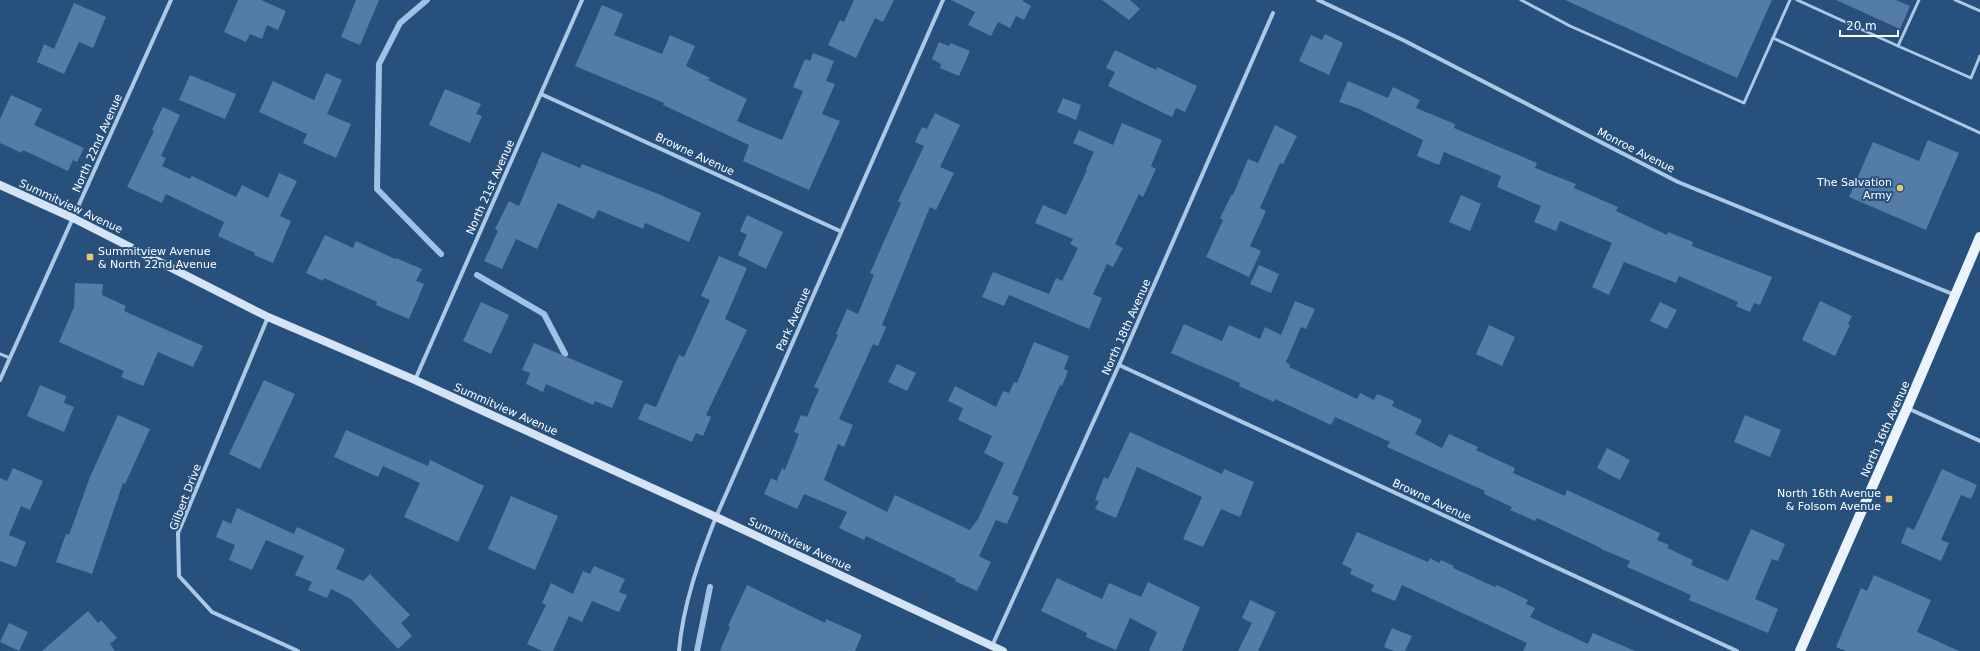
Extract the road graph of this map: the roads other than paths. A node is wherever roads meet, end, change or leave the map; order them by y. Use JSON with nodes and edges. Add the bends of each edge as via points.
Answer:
{"nodes":[{"id":1,"x":171,"y":0,"type":"edge"},
{"id":2,"x":582,"y":0,"type":"edge"},
{"id":3,"x":943,"y":0,"type":"edge"},
{"id":4,"x":1318,"y":0,"type":"edge"},
{"id":5,"x":1521,"y":0,"type":"edge"},
{"id":6,"x":1790,"y":0,"type":"edge"},
{"id":7,"x":1797,"y":0,"type":"edge"},
{"id":8,"x":1919,"y":0,"type":"edge"},
{"id":9,"x":1956,"y":0,"type":"edge"},
{"id":10,"x":1980,"y":11,"type":"edge"},
{"id":11,"x":1273,"y":13,"type":"dead end"},
{"id":12,"x":1773,"y":38,"type":"junction"},
{"id":13,"x":1898,"y":46,"type":"junction"},
{"id":14,"x":1980,"y":56,"type":"edge"},
{"id":15,"x":541,"y":94,"type":"junction"},
{"id":16,"x":1980,"y":132,"type":"edge"},
{"id":17,"x":0,"y":185,"type":"edge"},
{"id":18,"x":73,"y":218,"type":"junction"},
{"id":19,"x":840,"y":231,"type":"junction"},
{"id":20,"x":1980,"y":237,"type":"edge"},
{"id":21,"x":1955,"y":295,"type":"junction"},
{"id":22,"x":268,"y":317,"type":"junction"},
{"id":23,"x":0,"y":354,"type":"edge"},
{"id":24,"x":10,"y":358,"type":"junction"},
{"id":25,"x":1119,"y":366,"type":"junction"},
{"id":26,"x":0,"y":380,"type":"edge"},
{"id":27,"x":415,"y":380,"type":"junction"},
{"id":28,"x":1907,"y":408,"type":"junction"},
{"id":29,"x":1980,"y":441,"type":"edge"},
{"id":30,"x":716,"y":517,"type":"junction"},
{"id":31,"x":992,"y":646,"type":"junction"},
{"id":32,"x":298,"y":651,"type":"edge"},
{"id":33,"x":679,"y":651,"type":"edge"},
{"id":34,"x":1003,"y":651,"type":"edge"},
{"id":35,"x":1737,"y":651,"type":"edge"},
{"id":36,"x":1800,"y":651,"type":"edge"}],
"edges":[{"from":1,"to":18,"type":"street","name":"North 22nd Avenue"},
{"from":2,"to":15,"type":"street","name":"North 21st Avenue"},
{"from":3,"to":19,"type":"street","name":"Park Avenue"},
{"from":4,"to":21,"type":"street","name":"Monroe Avenue","via":[[1402,40],[1678,182]]},
{"from":5,"to":12,"type":"lane","via":[[1570,26],[1744,103]]},
{"from":6,"to":12,"type":"lane"},
{"from":7,"to":13,"type":"lane"},
{"from":8,"to":13,"type":"lane"},
{"from":9,"to":10,"type":"lane"},
{"from":11,"to":25,"type":"street","name":"North 18th Avenue"},
{"from":12,"to":16,"type":"lane"},
{"from":13,"to":14,"type":"lane","via":[[1971,78]]},
{"from":15,"to":19,"type":"street","name":"Browne Avenue"},
{"from":15,"to":27,"type":"street","name":"North 21st Avenue"},
{"from":17,"to":18,"type":"main road","name":"Summitview Avenue"},
{"from":18,"to":22,"type":"main road","name":"Summitview Avenue"},
{"from":18,"to":24,"type":"street","name":"North 22nd Avenue"},
{"from":19,"to":30,"type":"street","name":"Park Avenue"},
{"from":20,"to":21,"type":"main road","name":"North 16th Avenue"},
{"from":21,"to":28,"type":"main road","name":"North 16th Avenue"},
{"from":22,"to":27,"type":"main road","name":"Summitview Avenue"},
{"from":22,"to":32,"type":"street","name":"Gilbert Drive","via":[[178,533],[179,576],[212,612]]},
{"from":23,"to":24,"type":"lane"},
{"from":24,"to":26,"type":"street","name":"North 22nd Avenue"},
{"from":25,"to":31,"type":"street","name":"North 18th Avenue"},
{"from":25,"to":35,"type":"street","name":"Browne Avenue"},
{"from":27,"to":30,"type":"main road","name":"Summitview Avenue"},
{"from":28,"to":29,"type":"street"},
{"from":28,"to":36,"type":"main road","name":"North 16th Avenue"},
{"from":30,"to":31,"type":"main road","name":"Summitview Avenue"},
{"from":30,"to":33,"type":"street","name":"Park Avenue","via":[[690,588]]},
{"from":31,"to":34,"type":"main road","name":"Summitview Avenue"}]}
